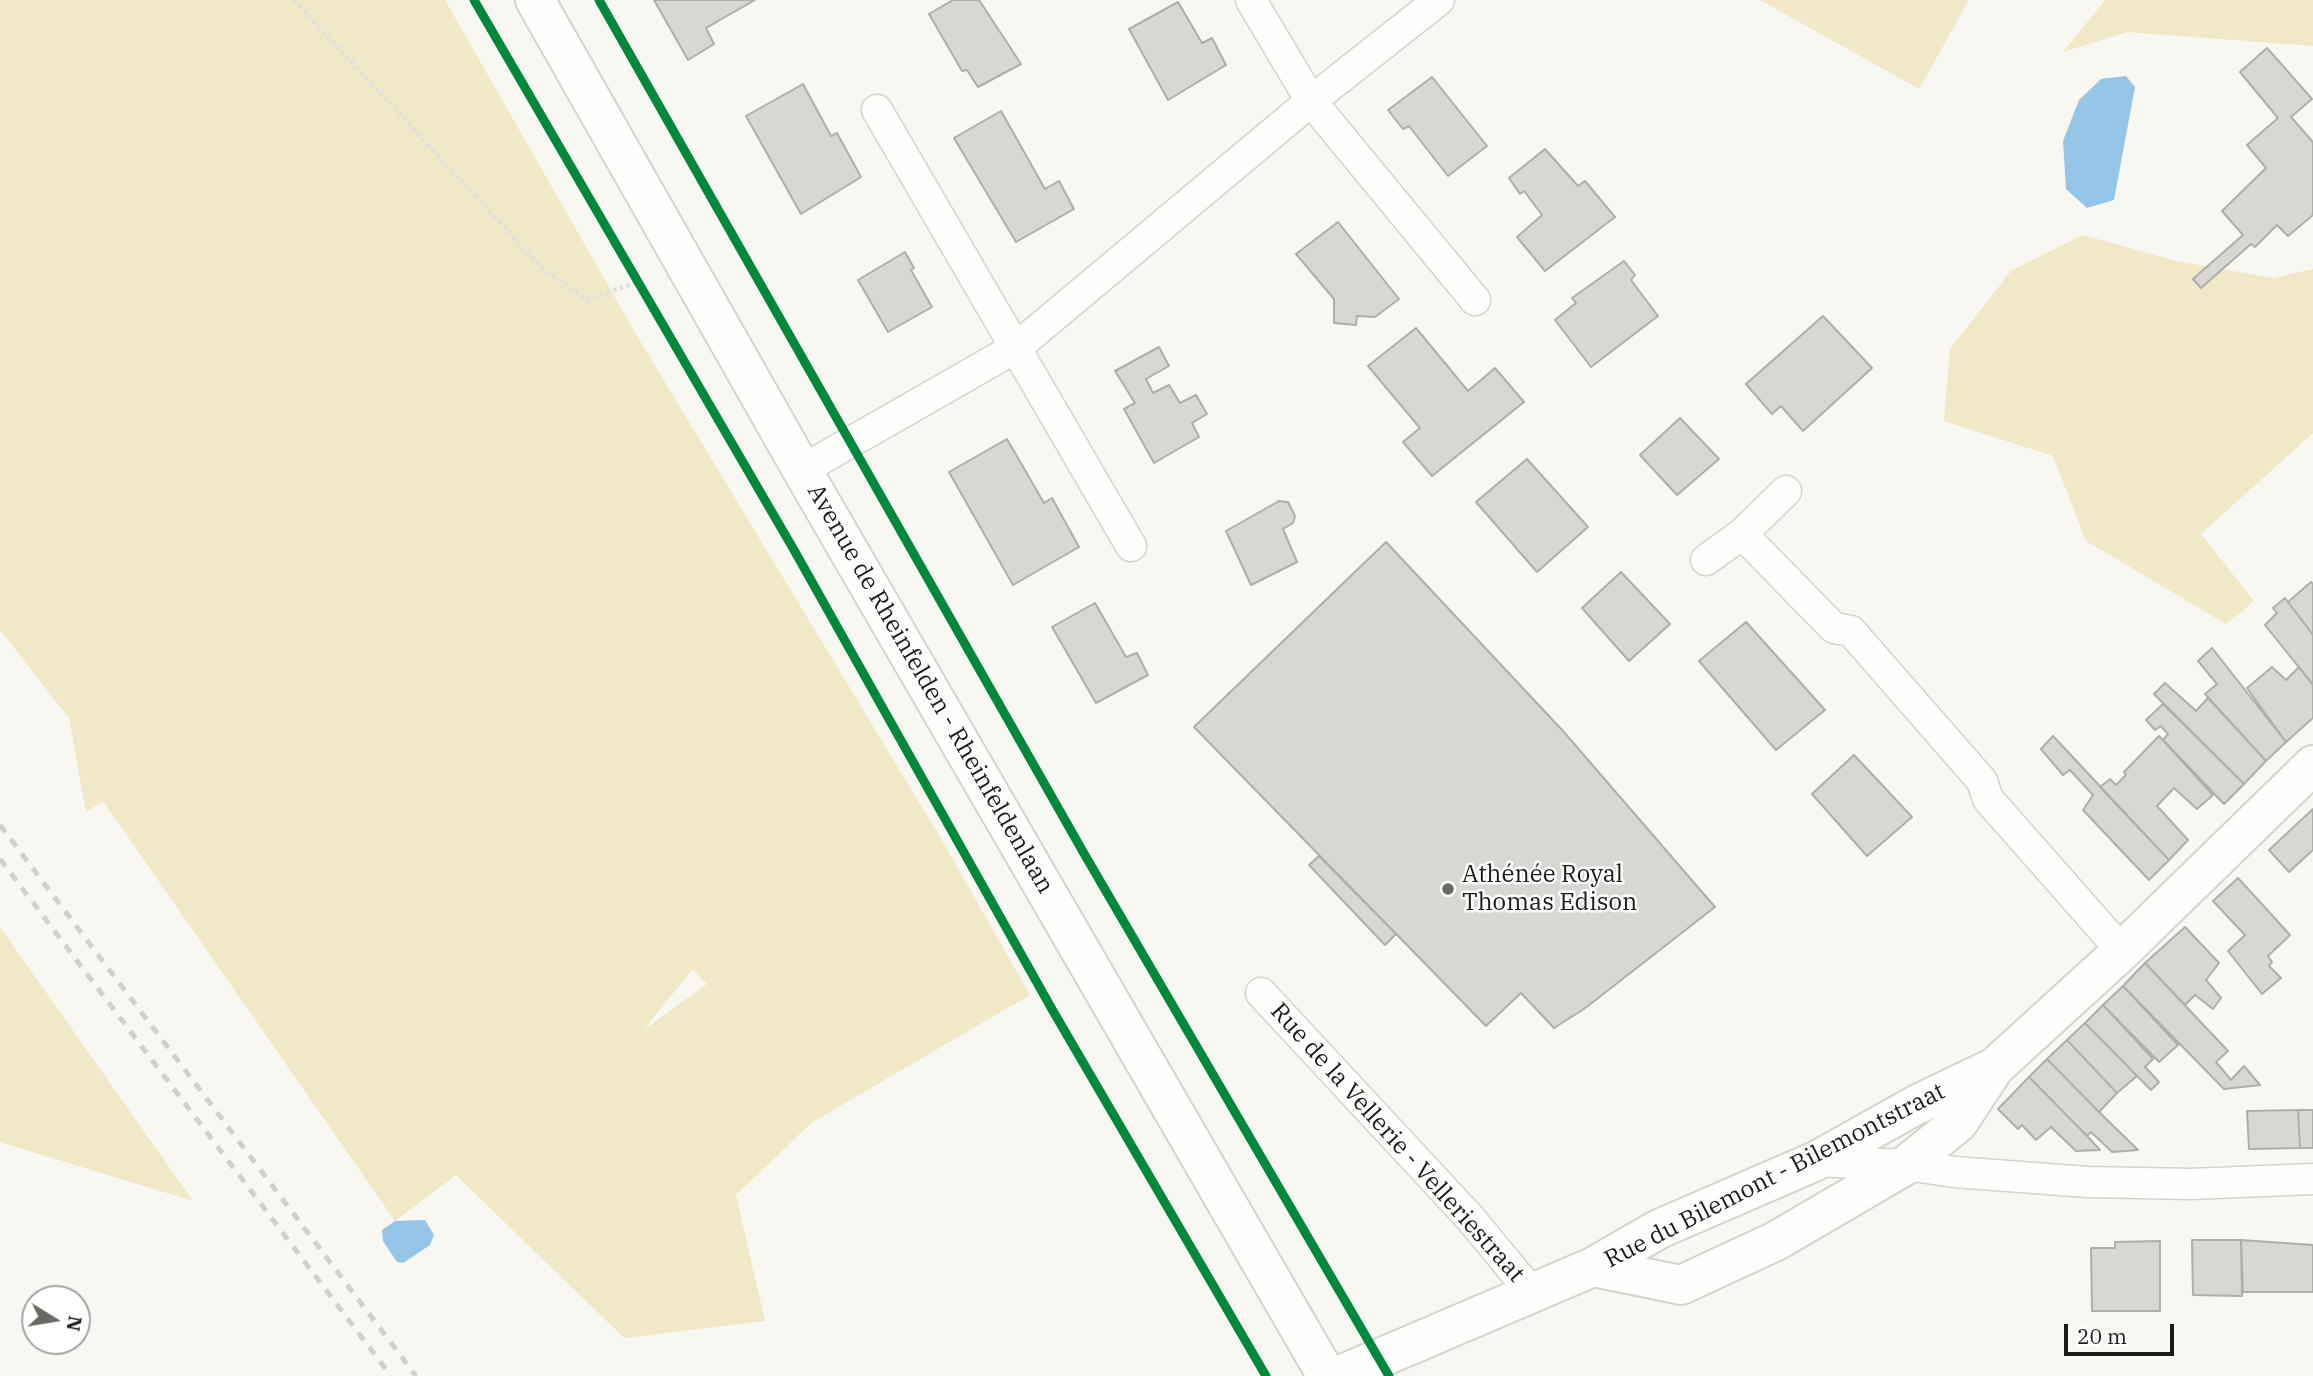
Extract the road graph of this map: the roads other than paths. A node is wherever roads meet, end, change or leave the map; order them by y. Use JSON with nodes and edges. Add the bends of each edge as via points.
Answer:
{"nodes":[{"id":1,"x":535,"y":0,"type":"edge"},
{"id":2,"x":1251,"y":0,"type":"edge"},
{"id":3,"x":1439,"y":0,"type":"edge"},
{"id":4,"x":1311,"y":101,"type":"junction"},
{"id":5,"x":877,"y":110,"type":"dead end"},
{"id":6,"x":1475,"y":300,"type":"dead end"},
{"id":7,"x":1017,"y":347,"type":"junction"},
{"id":8,"x":802,"y":470,"type":"junction"},
{"id":9,"x":1786,"y":491,"type":"dead end"},
{"id":10,"x":1742,"y":534,"type":"junction"},
{"id":11,"x":1131,"y":546,"type":"dead end"},
{"id":12,"x":1706,"y":560,"type":"dead end"},
{"id":13,"x":2313,"y":765,"type":"edge"},
{"id":14,"x":2122,"y":951,"type":"junction"},
{"id":15,"x":1261,"y":993,"type":"dead end"},
{"id":16,"x":1995,"y":1067,"type":"junction"},
{"id":17,"x":1816,"y":1161,"type":"junction"},
{"id":18,"x":1906,"y":1165,"type":"junction"},
{"id":19,"x":2313,"y":1179,"type":"edge"},
{"id":20,"x":1593,"y":1267,"type":"junction"},
{"id":21,"x":1532,"y":1293,"type":"junction"},
{"id":22,"x":1326,"y":1376,"type":"edge"},
{"id":23,"x":1338,"y":1376,"type":"edge"}],
"edges":[{"from":1,"to":8,"type":"street","name":"Avenue de Rheinfelden - Rheinfeldenlaan"},
{"from":2,"to":4,"type":"street"},
{"from":3,"to":4,"type":"street"},
{"from":4,"to":6,"type":"street"},
{"from":4,"to":7,"type":"street"},
{"from":5,"to":7,"type":"street"},
{"from":7,"to":8,"type":"street"},
{"from":7,"to":11,"type":"street"},
{"from":8,"to":22,"type":"street","name":"Avenue de Rheinfelden - Rheinfeldenlaan"},
{"from":9,"to":10,"type":"street"},
{"from":10,"to":12,"type":"street"},
{"from":10,"to":14,"type":"street","via":[[1834,628],[1851,631],[1982,780],[1988,799]]},
{"from":13,"to":14,"type":"street","name":"Rue du Bilemont - Bilemontstraat"},
{"from":14,"to":16,"type":"street","name":"Rue du Bilemont - Bilemontstraat"},
{"from":15,"to":21,"type":"street","name":"Rue de la Vellerie - Velleriestraat","via":[[1462,1209]]},
{"from":16,"to":17,"type":"street","name":"Rue du Bilemont - Bilemontstraat"},
{"from":16,"to":18,"type":"street","name":"Rue du Bilemont - Bilemontstraat","via":[[1958,1123]]},
{"from":17,"to":18,"type":"street"},
{"from":17,"to":20,"type":"street","name":"Rue du Bilemont - Bilemontstraat","via":[[1659,1229]]},
{"from":18,"to":19,"type":"street","via":[[2087,1182]]},
{"from":18,"to":20,"type":"street","name":"Rue du Bilemont - Bilemontstraat","via":[[1776,1241],[1681,1285]]},
{"from":20,"to":21,"type":"street","name":"Rue du Bilemont - Bilemontstraat"},
{"from":21,"to":23,"type":"street","name":"Rue du Bilemont - Bilemontstraat"}]}
